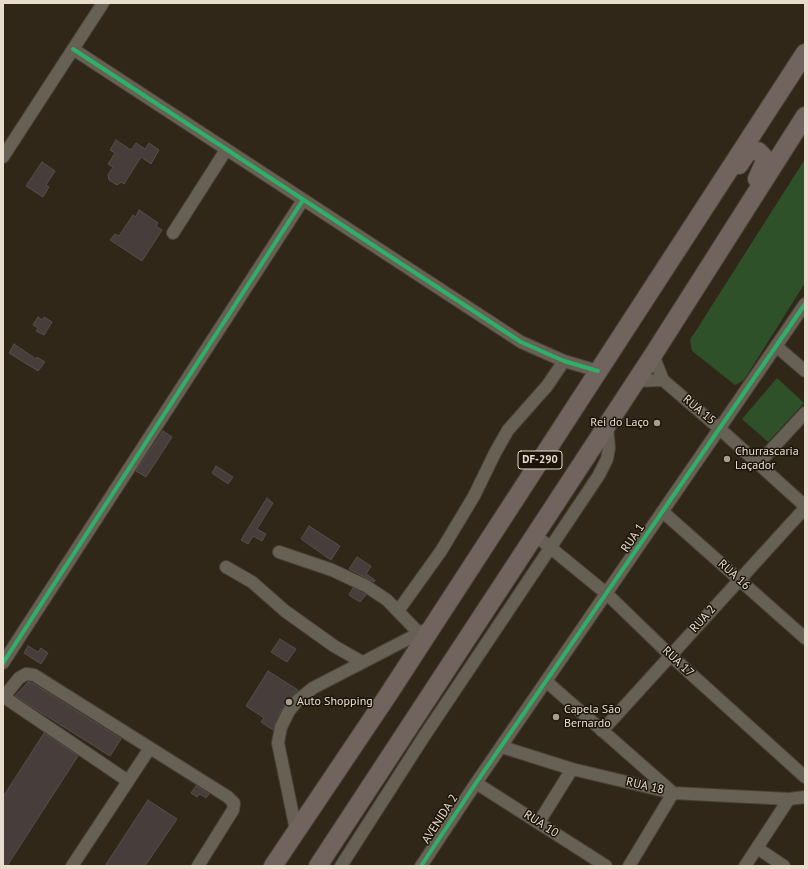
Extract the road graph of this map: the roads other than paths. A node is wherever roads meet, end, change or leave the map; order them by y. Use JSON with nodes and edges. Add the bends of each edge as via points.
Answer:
{"nodes":[{"id":1,"x":103,"y":3,"type":"edge"},
{"id":2,"x":73,"y":49,"type":"junction"},
{"id":3,"x":805,"y":53,"type":"edge"},
{"id":4,"x":805,"y":116,"type":"edge"},
{"id":5,"x":226,"y":150,"type":"junction"},
{"id":6,"x":3,"y":157,"type":"edge"},
{"id":7,"x":303,"y":200,"type":"junction"},
{"id":8,"x":694,"y":226,"type":"junction"},
{"id":9,"x":173,"y":233,"type":"dead end"},
{"id":10,"x":726,"y":239,"type":"junction"},
{"id":11,"x":805,"y":304,"type":"edge"},
{"id":12,"x":776,"y":346,"type":"junction"},
{"id":13,"x":653,"y":355,"type":"junction"},
{"id":14,"x":564,"y":361,"type":"junction"},
{"id":15,"x":598,"y":371,"type":"junction"},
{"id":16,"x":805,"y":371,"type":"edge"},
{"id":17,"x":663,"y":380,"type":"junction"},
{"id":18,"x":635,"y":381,"type":"junction"},
{"id":19,"x":805,"y":413,"type":"edge"},
{"id":20,"x":607,"y":425,"type":"junction"},
{"id":21,"x":720,"y":429,"type":"junction"},
{"id":22,"x":759,"y":463,"type":"junction"},
{"id":23,"x":805,"y":507,"type":"edge"},
{"id":24,"x":663,"y":512,"type":"junction"},
{"id":25,"x":535,"y":535,"type":"junction"},
{"id":26,"x":550,"y":547,"type":"junction"},
{"id":27,"x":279,"y":552,"type":"dead end"},
{"id":28,"x":226,"y":567,"type":"dead end"},
{"id":29,"x":740,"y":580,"type":"junction"},
{"id":30,"x":607,"y":594,"type":"junction"},
{"id":31,"x":398,"y":611,"type":"junction"},
{"id":32,"x":424,"y":631,"type":"junction"},
{"id":33,"x":805,"y":638,"type":"edge"},
{"id":34,"x":670,"y":655,"type":"junction"},
{"id":35,"x":362,"y":662,"type":"junction"},
{"id":36,"x":3,"y":663,"type":"edge"},
{"id":37,"x":547,"y":682,"type":"junction"},
{"id":38,"x":3,"y":698,"type":"edge"},
{"id":39,"x":602,"y":731,"type":"junction"},
{"id":40,"x":502,"y":747,"type":"junction"},
{"id":41,"x":150,"y":748,"type":"junction"},
{"id":42,"x":572,"y":769,"type":"junction"},
{"id":43,"x":805,"y":777,"type":"edge"},
{"id":44,"x":128,"y":780,"type":"junction"},
{"id":45,"x":476,"y":783,"type":"junction"},
{"id":46,"x":673,"y":793,"type":"junction"},
{"id":47,"x":805,"y":797,"type":"edge"},
{"id":48,"x":789,"y":800,"type":"junction"},
{"id":49,"x":539,"y":822,"type":"junction"},
{"id":50,"x":296,"y":830,"type":"junction"},
{"id":51,"x":757,"y":848,"type":"junction"},
{"id":52,"x":424,"y":865,"type":"edge"},
{"id":53,"x":72,"y":866,"type":"edge"},
{"id":54,"x":198,"y":866,"type":"edge"},
{"id":55,"x":273,"y":866,"type":"edge"},
{"id":56,"x":318,"y":866,"type":"edge"},
{"id":57,"x":341,"y":866,"type":"edge"},
{"id":58,"x":606,"y":866,"type":"edge"},
{"id":59,"x":629,"y":866,"type":"edge"},
{"id":60,"x":745,"y":866,"type":"edge"},
{"id":61,"x":784,"y":866,"type":"edge"}],
"edges":[{"from":1,"to":2,"type":"street"},
{"from":2,"to":5,"type":"street"},
{"from":2,"to":6,"type":"street"},
{"from":3,"to":8,"type":"highway","number":"DF-290"},
{"from":4,"to":10,"type":"highway","number":"DF-290"},
{"from":5,"to":7,"type":"street"},
{"from":5,"to":9,"type":"street"},
{"from":7,"to":14,"type":"street","via":[[521,342]]},
{"from":7,"to":36,"type":"street"},
{"from":8,"to":10,"type":"highway","via":[[712,209],[747,153],[758,151],[765,162],[763,170],[730,222]]},
{"from":8,"to":15,"type":"highway","number":"DF-290"},
{"from":10,"to":13,"type":"highway","number":"DF-290"},
{"from":11,"to":12,"type":"street","name":"RUA 1"},
{"from":12,"to":16,"type":"street"},
{"from":12,"to":21,"type":"street","name":"RUA 1"},
{"from":13,"to":17,"type":"street"},
{"from":13,"to":18,"type":"highway","number":"DF-290"},
{"from":14,"to":15,"type":"street"},
{"from":14,"to":31,"type":"street","via":[[547,386],[508,430],[456,526]]},
{"from":15,"to":32,"type":"highway","number":"DF-290"},
{"from":17,"to":18,"type":"street"},
{"from":17,"to":21,"type":"street","name":"RUA 15"},
{"from":18,"to":20,"type":"highway","number":"DF-290"},
{"from":19,"to":22,"type":"street"},
{"from":20,"to":25,"type":"highway","number":"DF-290"},
{"from":20,"to":26,"type":"street","via":[[608,448],[604,467]]},
{"from":21,"to":22,"type":"street","name":"RUA 15"},
{"from":21,"to":24,"type":"street","name":"RUA 1"},
{"from":22,"to":23,"type":"street","name":"RUA 15"},
{"from":23,"to":29,"type":"street","name":"RUA 2"},
{"from":24,"to":29,"type":"street","name":"RUA 16"},
{"from":24,"to":30,"type":"street","name":"RUA 1"},
{"from":25,"to":26,"type":"street","name":"RUA 17"},
{"from":25,"to":56,"type":"highway","number":"DF-290"},
{"from":26,"to":30,"type":"street","name":"RUA 17"},
{"from":26,"to":57,"type":"street"},
{"from":27,"to":31,"type":"street","via":[[348,577],[372,590]]},
{"from":28,"to":35,"type":"street","via":[[252,582],[285,611],[334,646]]},
{"from":29,"to":33,"type":"street","name":"RUA 16"},
{"from":29,"to":34,"type":"street","name":"RUA 2"},
{"from":30,"to":34,"type":"street","name":"RUA 17"},
{"from":30,"to":37,"type":"street","name":"RUA 1"},
{"from":31,"to":32,"type":"street"},
{"from":32,"to":35,"type":"street"},
{"from":32,"to":50,"type":"highway","number":"DF-290","via":[[388,694]]},
{"from":34,"to":39,"type":"street","name":"RUA 2"},
{"from":34,"to":43,"type":"street","name":"RUA 17"},
{"from":35,"to":50,"type":"street","via":[[306,692],[289,711],[280,727],[278,743]]},
{"from":37,"to":39,"type":"street","name":"RUA 18"},
{"from":37,"to":40,"type":"street","name":"RUA 1"},
{"from":38,"to":41,"type":"street","via":[[19,678],[26,674],[34,675]]},
{"from":38,"to":44,"type":"street"},
{"from":39,"to":46,"type":"street","name":"RUA 18"},
{"from":40,"to":42,"type":"street","name":"RUA 18"},
{"from":40,"to":45,"type":"street","name":"RUA 1"},
{"from":41,"to":44,"type":"street"},
{"from":41,"to":54,"type":"street","via":[[234,803],[233,810]]},
{"from":42,"to":46,"type":"street","name":"RUA 18"},
{"from":42,"to":49,"type":"street"},
{"from":44,"to":53,"type":"street"},
{"from":45,"to":49,"type":"street","name":"RUA 10"},
{"from":45,"to":52,"type":"street","name":"AVENIDA 2"},
{"from":46,"to":48,"type":"street"},
{"from":46,"to":59,"type":"street"},
{"from":47,"to":48,"type":"street"},
{"from":48,"to":51,"type":"street"},
{"from":49,"to":58,"type":"street","name":"RUA 10"},
{"from":50,"to":55,"type":"highway","number":"DF-290"},
{"from":51,"to":60,"type":"street"},
{"from":51,"to":61,"type":"street"}]}
